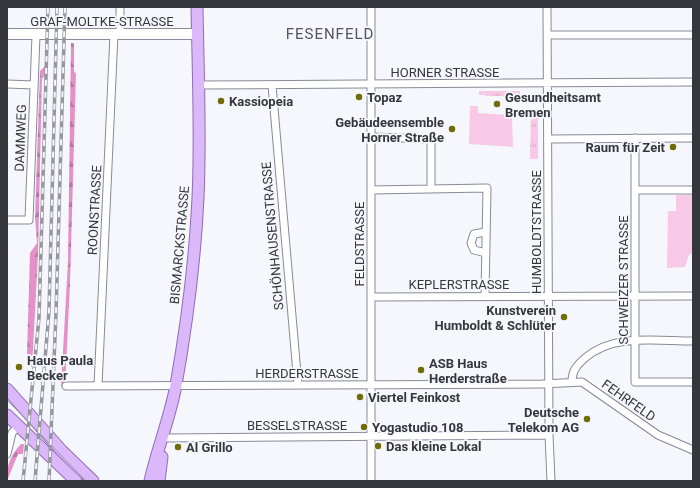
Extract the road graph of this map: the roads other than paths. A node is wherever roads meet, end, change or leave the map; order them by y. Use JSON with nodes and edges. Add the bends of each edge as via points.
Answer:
{"nodes":[{"id":1,"x":120,"y":7,"type":"edge"},
{"id":2,"x":198,"y":7,"type":"edge"},
{"id":3,"x":371,"y":7,"type":"edge"},
{"id":4,"x":547,"y":7,"type":"edge"},
{"id":5,"x":7,"y":34,"type":"edge"},
{"id":6,"x":117,"y":34,"type":"junction"},
{"id":7,"x":198,"y":34,"type":"junction"},
{"id":8,"x":36,"y":35,"type":"junction"},
{"id":9,"x":547,"y":35,"type":"junction"},
{"id":10,"x":693,"y":35,"type":"edge"},
{"id":11,"x":693,"y":82,"type":"edge"},
{"id":12,"x":547,"y":83,"type":"junction"},
{"id":13,"x":7,"y":84,"type":"edge"},
{"id":14,"x":371,"y":84,"type":"junction"},
{"id":15,"x":34,"y":85,"type":"junction"},
{"id":16,"x":198,"y":85,"type":"junction"},
{"id":17,"x":272,"y":85,"type":"junction"},
{"id":18,"x":371,"y":137,"type":"junction"},
{"id":19,"x":635,"y":138,"type":"junction"},
{"id":20,"x":693,"y":138,"type":"edge"},
{"id":21,"x":548,"y":139,"type":"junction"},
{"id":22,"x":431,"y":189,"type":"junction"},
{"id":23,"x":371,"y":190,"type":"junction"},
{"id":24,"x":635,"y":190,"type":"junction"},
{"id":25,"x":693,"y":190,"type":"edge"},
{"id":26,"x":7,"y":220,"type":"edge"},
{"id":27,"x":486,"y":232,"type":"junction"},
{"id":28,"x":486,"y":253,"type":"junction"},
{"id":29,"x":485,"y":296,"type":"junction"},
{"id":30,"x":547,"y":296,"type":"junction"},
{"id":31,"x":636,"y":296,"type":"junction"},
{"id":32,"x":693,"y":296,"type":"edge"},
{"id":33,"x":372,"y":297,"type":"junction"},
{"id":34,"x":635,"y":341,"type":"junction"},
{"id":35,"x":693,"y":341,"type":"edge"},
{"id":36,"x":572,"y":382,"type":"junction"},
{"id":37,"x":693,"y":382,"type":"edge"},
{"id":38,"x":548,"y":384,"type":"junction"},
{"id":39,"x":298,"y":385,"type":"junction"},
{"id":40,"x":371,"y":385,"type":"junction"},
{"id":41,"x":66,"y":386,"type":"dead end"},
{"id":42,"x":98,"y":386,"type":"junction"},
{"id":43,"x":176,"y":386,"type":"junction"},
{"id":44,"x":7,"y":389,"type":"edge"},
{"id":45,"x":7,"y":415,"type":"edge"},
{"id":46,"x":12,"y":431,"type":"edge"},
{"id":47,"x":165,"y":434,"type":"junction"},
{"id":48,"x":548,"y":435,"type":"junction"},
{"id":49,"x":371,"y":436,"type":"junction"},
{"id":50,"x":693,"y":450,"type":"edge"},
{"id":51,"x":7,"y":454,"type":"edge"},
{"id":52,"x":76,"y":481,"type":"edge"},
{"id":53,"x":93,"y":481,"type":"edge"},
{"id":54,"x":150,"y":481,"type":"edge"},
{"id":55,"x":159,"y":481,"type":"edge"},
{"id":56,"x":371,"y":481,"type":"edge"},
{"id":57,"x":551,"y":481,"type":"edge"}],
"edges":[{"from":1,"to":6,"type":"street","name":"ROONSTRASSE"},
{"from":2,"to":7,"type":"main road","name":"BISMARCKSTRASSE"},
{"from":3,"to":14,"type":"street","name":"FELDSTRASSE"},
{"from":4,"to":9,"type":"street","name":"HUMBOLDTSTRASSE"},
{"from":5,"to":8,"type":"main road","name":"GRAF-MOLTKE-STRASSE"},
{"from":6,"to":7,"type":"main road","name":"GRAF-MOLTKE-STRASSE"},
{"from":6,"to":8,"type":"main road","name":"GRAF-MOLTKE-STRASSE"},
{"from":6,"to":42,"type":"street","name":"ROONSTRASSE"},
{"from":7,"to":16,"type":"main road","name":"BISMARCKSTRASSE"},
{"from":8,"to":15,"type":"street","name":"DAMMWEG"},
{"from":9,"to":10,"type":"street"},
{"from":9,"to":12,"type":"street","name":"HUMBOLDTSTRASSE"},
{"from":11,"to":12,"type":"street","name":"HORNER STRASSE"},
{"from":12,"to":14,"type":"street","name":"HORNER STRASSE"},
{"from":12,"to":21,"type":"street","name":"HUMBOLDTSTRASSE"},
{"from":13,"to":15,"type":"street"},
{"from":14,"to":17,"type":"street","name":"HORNER STRASSE"},
{"from":14,"to":18,"type":"street","name":"FELDSTRASSE"},
{"from":15,"to":26,"type":"street","name":"DAMMWEG","via":[[29,220]]},
{"from":16,"to":17,"type":"street","name":"HORNER STRASSE"},
{"from":16,"to":43,"type":"main road","name":"BISMARCKSTRASSE","via":[[198,197],[187,318]]},
{"from":17,"to":39,"type":"street","name":"SCHÖNHAUSENSTRASSE"},
{"from":18,"to":22,"type":"street","via":[[431,139]]},
{"from":18,"to":23,"type":"street","name":"FELDSTRASSE"},
{"from":19,"to":20,"type":"street"},
{"from":19,"to":21,"type":"street"},
{"from":19,"to":24,"type":"street","name":"SCHWEIZER STRASSE"},
{"from":21,"to":30,"type":"street","name":"HUMBOLDTSTRASSE"},
{"from":22,"to":23,"type":"street"},
{"from":22,"to":27,"type":"street","via":[[486,188]]},
{"from":23,"to":33,"type":"street","name":"FELDSTRASSE"},
{"from":24,"to":25,"type":"street"},
{"from":24,"to":31,"type":"street","name":"SCHWEIZER STRASSE"},
{"from":27,"to":28,"type":"street"},
{"from":27,"to":28,"type":"street","via":[[474,234],[471,242],[474,250]]},
{"from":28,"to":29,"type":"street"},
{"from":29,"to":30,"type":"street","name":"KEPLERSTRASSE"},
{"from":29,"to":33,"type":"street","name":"KEPLERSTRASSE"},
{"from":30,"to":31,"type":"street","name":"KEPLERSTRASSE"},
{"from":30,"to":38,"type":"street","name":"HUMBOLDTSTRASSE"},
{"from":31,"to":32,"type":"street","name":"KEPLERSTRASSE"},
{"from":31,"to":34,"type":"street","name":"SCHWEIZER STRASSE"},
{"from":33,"to":40,"type":"street","name":"FELDSTRASSE"},
{"from":34,"to":35,"type":"street"},
{"from":34,"to":36,"type":"street","via":[[614,343],[593,352],[576,367]]},
{"from":34,"to":37,"type":"street","name":"SCHWEIZER STRASSE","via":[[635,382]]},
{"from":36,"to":38,"type":"street","name":"FEHRFELD"},
{"from":36,"to":50,"type":"street","name":"FEHRFELD","via":[[582,382],[658,435]]},
{"from":38,"to":40,"type":"street","name":"HERDERSTRASSE"},
{"from":38,"to":48,"type":"street","name":"HUMBOLDTSTRASSE"},
{"from":39,"to":40,"type":"street","name":"HERDERSTRASSE"},
{"from":39,"to":43,"type":"street","name":"HERDERSTRASSE"},
{"from":40,"to":49,"type":"street","name":"FELDSTRASSE"},
{"from":41,"to":42,"type":"street","name":"HERDERSTRASSE"},
{"from":42,"to":43,"type":"street","name":"HERDERSTRASSE"},
{"from":43,"to":47,"type":"main road","name":"BISMARCKSTRASSE"},
{"from":44,"to":53,"type":"main road","via":[[62,451]]},
{"from":45,"to":46,"type":"main road"},
{"from":46,"to":51,"type":"street"},
{"from":46,"to":52,"type":"main road"},
{"from":47,"to":49,"type":"street","name":"BESSELSTRASSE"},
{"from":47,"to":54,"type":"main road","name":"BISMARCKSTRASSE"},
{"from":47,"to":55,"type":"main road"},
{"from":48,"to":49,"type":"street","name":"BESSELSTRASSE"},
{"from":48,"to":57,"type":"street","name":"HUMBOLDTSTRASSE"},
{"from":49,"to":56,"type":"street","name":"FELDSTRASSE"}]}
